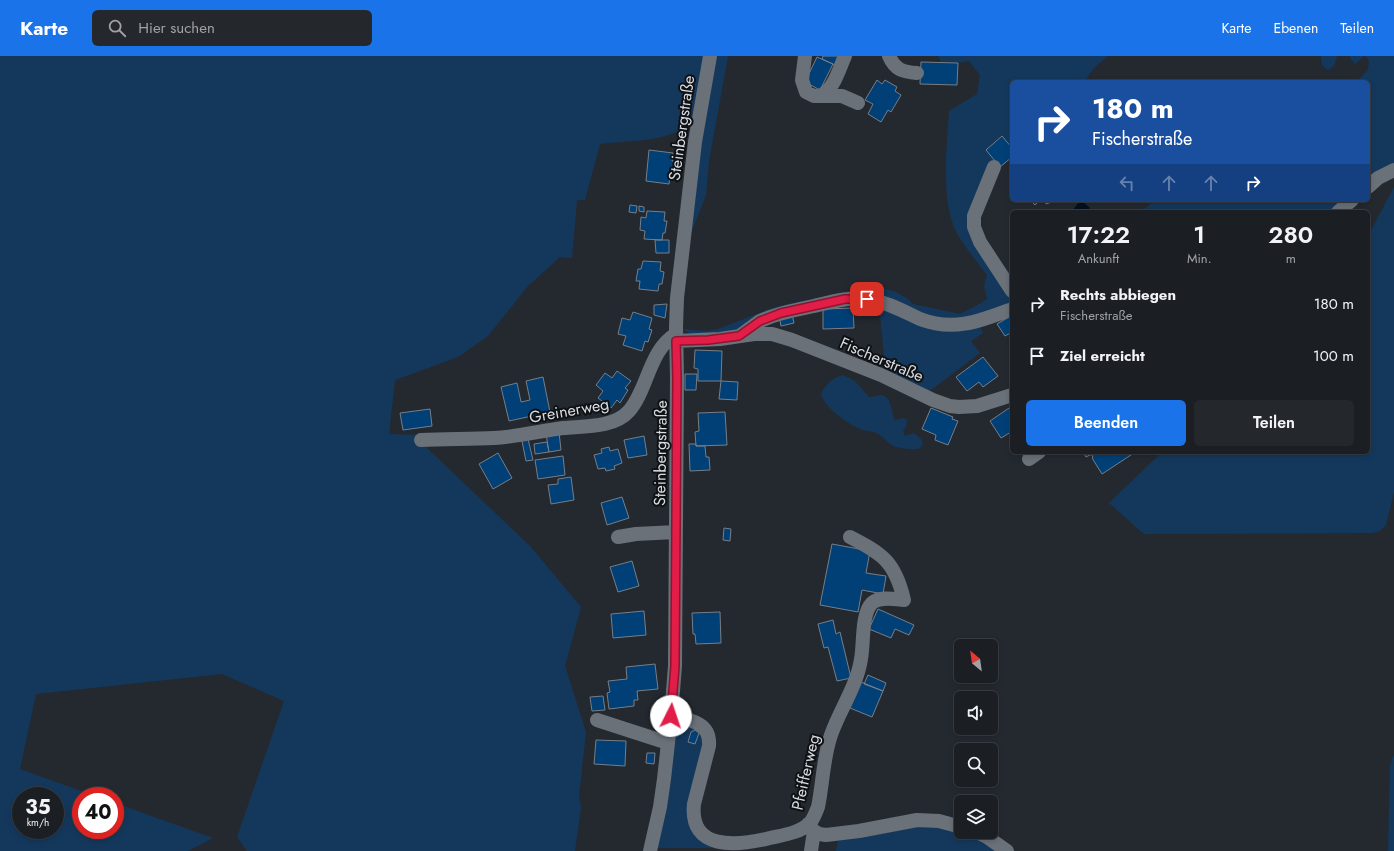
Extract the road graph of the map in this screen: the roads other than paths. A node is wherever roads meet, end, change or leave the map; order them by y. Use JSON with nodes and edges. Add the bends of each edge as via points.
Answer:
{"nodes":[{"id":1,"x":710,"y":56,"type":"edge"},
{"id":2,"x":805,"y":56,"type":"edge"},
{"id":3,"x":845,"y":56,"type":"edge"},
{"id":4,"x":889,"y":56,"type":"edge"},
{"id":5,"x":917,"y":73,"type":"dead end"},
{"id":6,"x":820,"y":96,"type":"junction"},
{"id":7,"x":858,"y":103,"type":"dead end"},
{"id":8,"x":994,"y":167,"type":"dead end"},
{"id":9,"x":1394,"y":170,"type":"edge"},
{"id":10,"x":1370,"y":185,"type":"edge"},
{"id":11,"x":1350,"y":202,"type":"edge"},
{"id":12,"x":1340,"y":210,"type":"edge"},
{"id":13,"x":1010,"y":288,"type":"edge"},
{"id":14,"x":1010,"y":310,"type":"edge"},
{"id":15,"x":739,"y":336,"type":"junction"},
{"id":16,"x":676,"y":338,"type":"junction"},
{"id":17,"x":1010,"y":396,"type":"edge"},
{"id":18,"x":421,"y":440,"type":"dead end"},
{"id":19,"x":676,"y":532,"type":"junction"},
{"id":20,"x":618,"y":537,"type":"dead end"},
{"id":21,"x":850,"y":537,"type":"dead end"},
{"id":22,"x":671,"y":716,"type":"junction"},
{"id":23,"x":597,"y":720,"type":"dead end"},
{"id":24,"x":668,"y":743,"type":"junction"},
{"id":25,"x":954,"y":825,"type":"edge"},
{"id":26,"x":807,"y":828,"type":"junction"},
{"id":27,"x":988,"y":839,"type":"edge"},
{"id":28,"x":650,"y":851,"type":"edge"},
{"id":29,"x":811,"y":851,"type":"edge"},
{"id":30,"x":1007,"y":851,"type":"edge"}],
"edges":[{"from":1,"to":16,"type":"street","name":"Steinbergstraße","via":[[682,254]]},
{"from":2,"to":6,"type":"street","via":[[803,84],[806,92]]},
{"from":3,"to":6,"type":"street","via":[[833,82]]},
{"from":4,"to":5,"type":"street","via":[[898,69]]},
{"from":6,"to":7,"type":"street","via":[[842,96]]},
{"from":8,"to":13,"type":"street","via":[[973,221],[980,242]]},
{"from":9,"to":10,"type":"street"},
{"from":11,"to":12,"type":"street"},
{"from":14,"to":15,"type":"street","name":"Fischerstraße","via":[[956,326],[934,324],[877,301],[845,299],[770,317]]},
{"from":15,"to":16,"type":"street","name":"Fischerstraße","via":[[708,340]]},
{"from":15,"to":17,"type":"street","name":"Fischerstraße","via":[[762,333],[782,336],[881,375],[950,406],[977,406]]},
{"from":16,"to":18,"type":"street","name":"Greinerweg","via":[[666,341],[634,405],[619,419],[495,438]]},
{"from":16,"to":19,"type":"street","name":"Steinbergstraße"},
{"from":19,"to":20,"type":"street"},
{"from":19,"to":22,"type":"street","name":"Steinbergstraße","via":[[675,666]]},
{"from":21,"to":26,"type":"street","name":"Pfeifferweg","via":[[865,545],[890,565],[898,577],[904,600],[875,601],[868,608],[860,666],[831,736],[818,807]]},
{"from":22,"to":24,"type":"street","name":"Steinbergstraße"},
{"from":22,"to":26,"type":"street","name":"Pfeifferweg","via":[[699,724],[709,738],[693,812],[696,826],[704,837],[709,841],[729,845],[767,839]]},
{"from":23,"to":24,"type":"street"},
{"from":24,"to":28,"type":"street","name":"Steinbergstraße","via":[[660,806]]},
{"from":25,"to":26,"type":"street","via":[[939,821],[916,820],[826,835]]},
{"from":26,"to":29,"type":"street"},
{"from":27,"to":30,"type":"street"}]}
